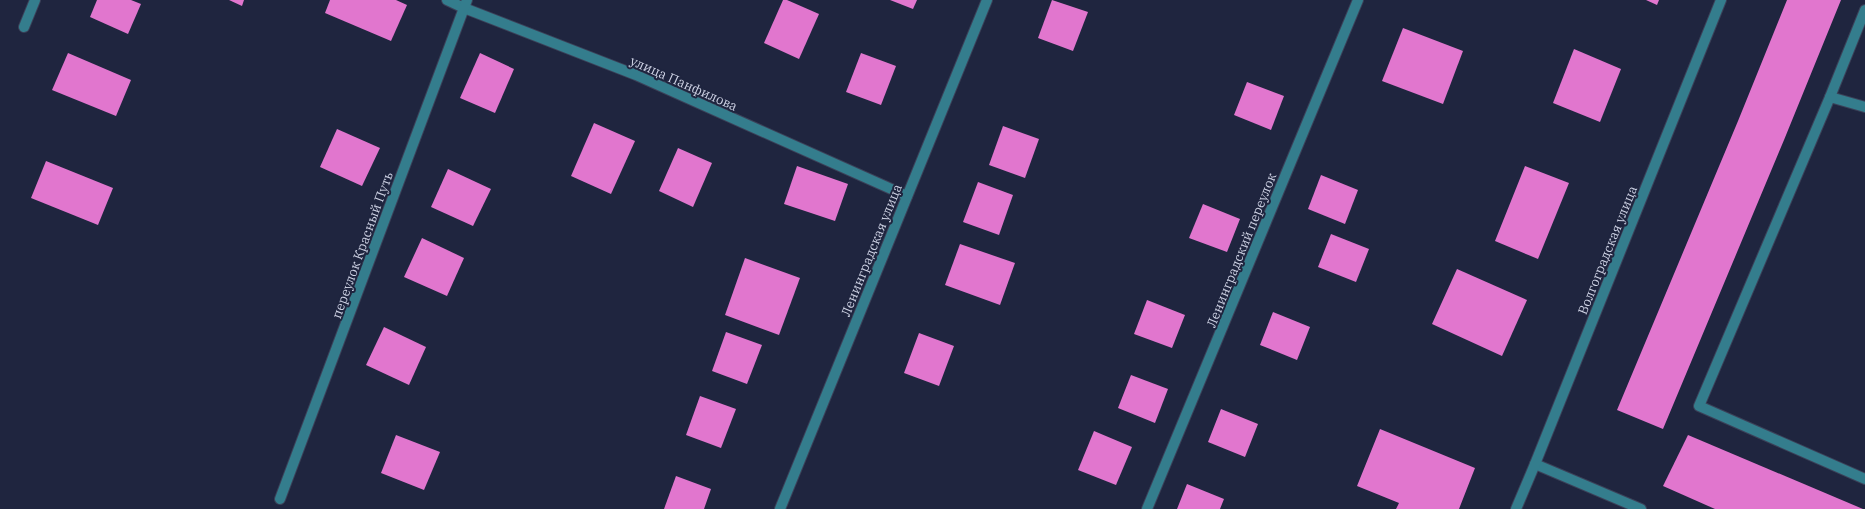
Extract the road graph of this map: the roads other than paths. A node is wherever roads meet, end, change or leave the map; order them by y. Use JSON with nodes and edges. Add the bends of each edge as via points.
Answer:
{"nodes":[{"id":1,"x":35,"y":0,"type":"edge"},
{"id":2,"x":447,"y":0,"type":"edge"},
{"id":3,"x":987,"y":0,"type":"edge"},
{"id":4,"x":1358,"y":0,"type":"edge"},
{"id":5,"x":1721,"y":0,"type":"edge"},
{"id":6,"x":466,"y":4,"type":"edge"},
{"id":7,"x":1865,"y":10,"type":"edge"},
{"id":8,"x":24,"y":27,"type":"dead end"},
{"id":9,"x":1830,"y":97,"type":"junction"},
{"id":10,"x":1865,"y":107,"type":"edge"},
{"id":11,"x":907,"y":196,"type":"junction"},
{"id":12,"x":1535,"y":464,"type":"junction"},
{"id":13,"x":1865,"y":479,"type":"edge"},
{"id":14,"x":280,"y":499,"type":"dead end"},
{"id":15,"x":780,"y":509,"type":"edge"},
{"id":16,"x":1147,"y":509,"type":"edge"},
{"id":17,"x":1516,"y":509,"type":"edge"},
{"id":18,"x":1641,"y":509,"type":"edge"}],
"edges":[{"from":1,"to":8,"type":"street"},
{"from":2,"to":6,"type":"street","name":"улица Панфилова"},
{"from":3,"to":11,"type":"street","name":"Ленинградская улица"},
{"from":4,"to":16,"type":"street","name":"Ленинградский переулок"},
{"from":5,"to":12,"type":"street","name":"Волгоградская улица"},
{"from":6,"to":11,"type":"street","name":"улица Панфилова","via":[[636,75]]},
{"from":6,"to":14,"type":"street","name":"переулок Красный Путь"},
{"from":7,"to":9,"type":"street"},
{"from":9,"to":10,"type":"street"},
{"from":9,"to":13,"type":"street","via":[[1699,406]]},
{"from":11,"to":15,"type":"street","name":"Ленинградская улица"},
{"from":12,"to":17,"type":"street","name":"Волгоградская улица"},
{"from":12,"to":18,"type":"street"}]}
